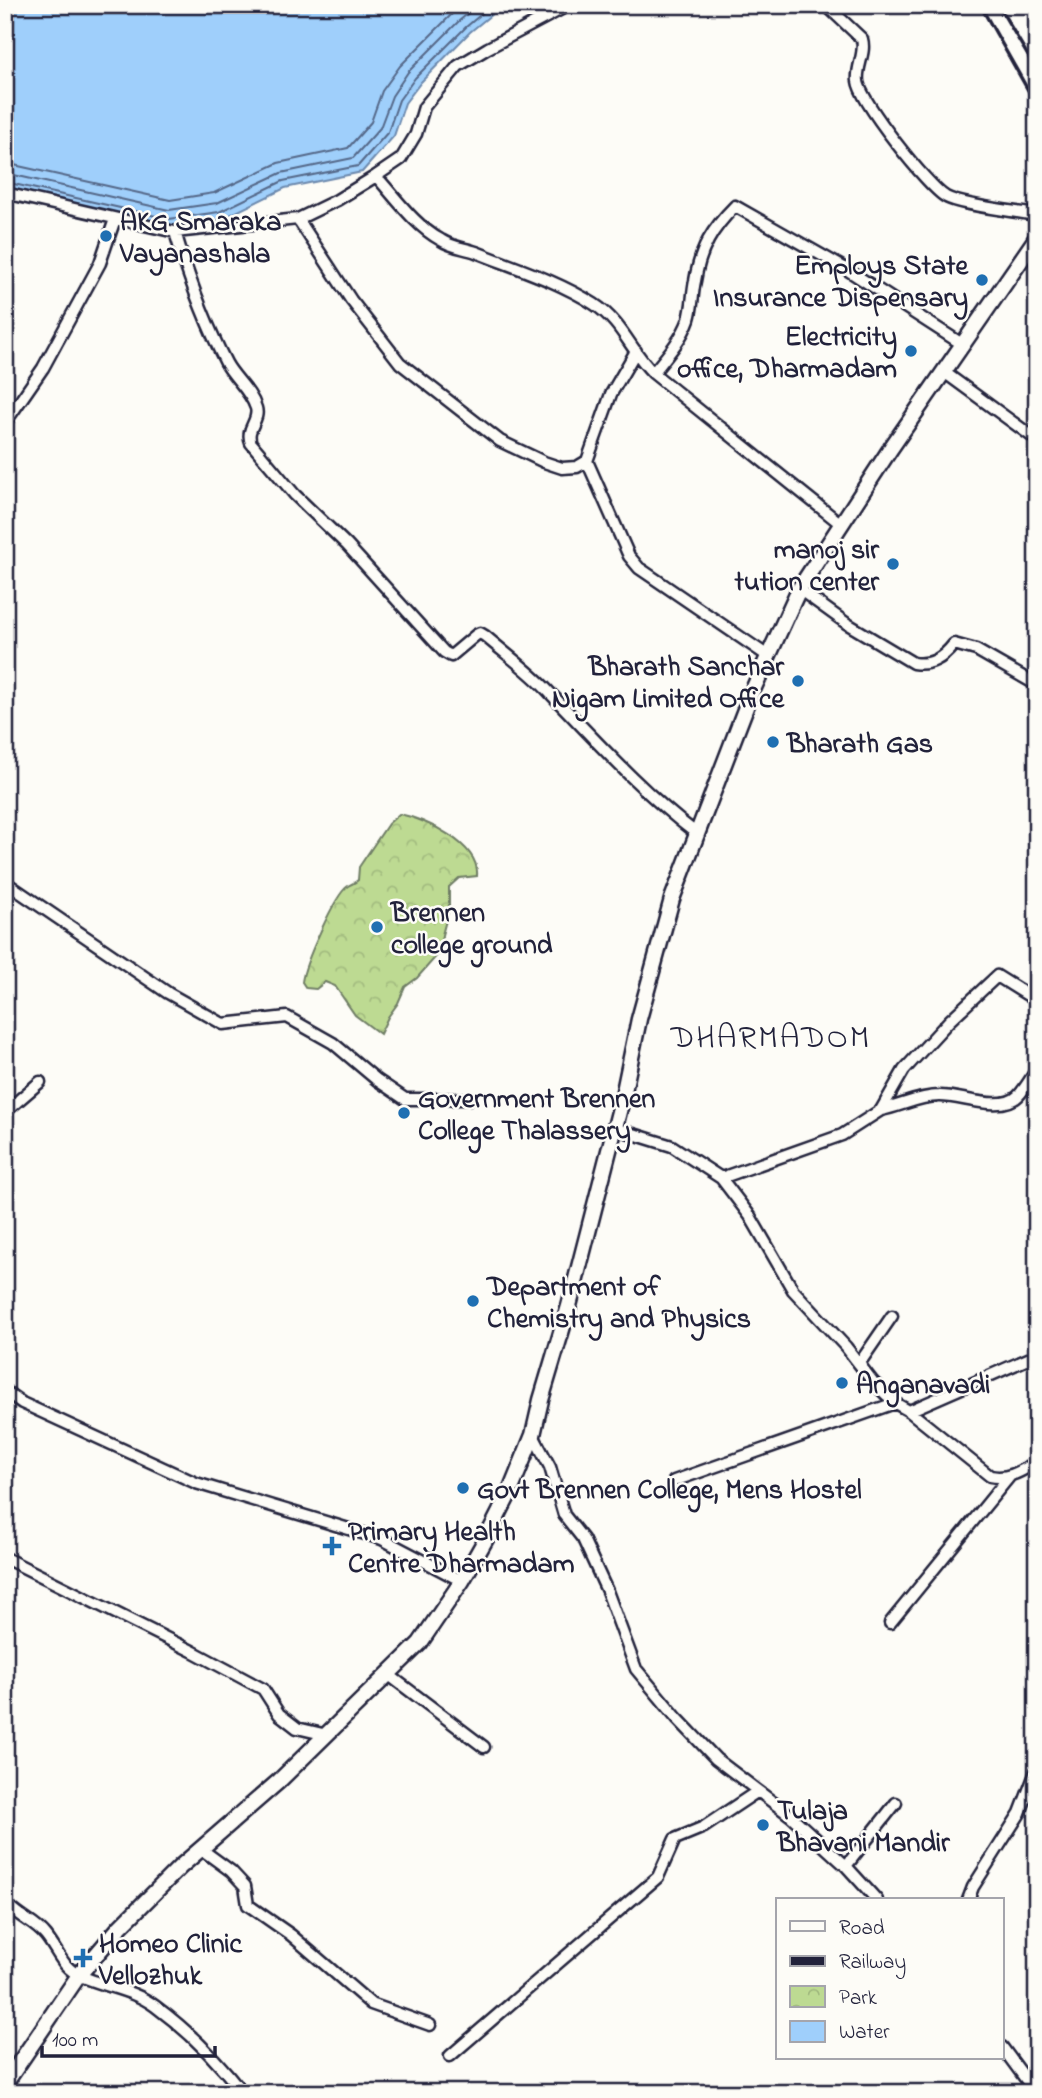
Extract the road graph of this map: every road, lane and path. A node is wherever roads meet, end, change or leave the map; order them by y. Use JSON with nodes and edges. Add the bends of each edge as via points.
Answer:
{"nodes":[{"id":1,"x":569,"y":5,"type":"edge"},
{"id":2,"x":826,"y":5,"type":"edge"},
{"id":3,"x":376,"y":176,"type":"junction"},
{"id":4,"x":5,"y":193,"type":"edge"},
{"id":5,"x":1037,"y":215,"type":"edge"},
{"id":6,"x":115,"y":219,"type":"junction"},
{"id":7,"x":298,"y":219,"type":"junction"},
{"id":8,"x":175,"y":232,"type":"junction"},
{"id":9,"x":1037,"y":237,"type":"edge"},
{"id":10,"x":962,"y":344,"type":"junction"},
{"id":11,"x":636,"y":351,"type":"junction"},
{"id":12,"x":944,"y":372,"type":"junction"},
{"id":13,"x":653,"y":373,"type":"junction"},
{"id":14,"x":5,"y":423,"type":"edge"},
{"id":15,"x":1037,"y":440,"type":"edge"},
{"id":16,"x":587,"y":461,"type":"junction"},
{"id":17,"x":841,"y":524,"type":"junction"},
{"id":18,"x":799,"y":589,"type":"junction"},
{"id":19,"x":768,"y":656,"type":"junction"},
{"id":20,"x":1037,"y":685,"type":"edge"},
{"id":21,"x":696,"y":834,"type":"junction"},
{"id":22,"x":5,"y":883,"type":"edge"},
{"id":23,"x":1037,"y":1001,"type":"edge"},
{"id":24,"x":1037,"y":1069,"type":"edge"},
{"id":25,"x":40,"y":1082,"type":"dead end"},
{"id":26,"x":469,"y":1099,"type":"dead end"},
{"id":27,"x":881,"y":1110,"type":"junction"},
{"id":28,"x":5,"y":1112,"type":"edge"},
{"id":29,"x":614,"y":1128,"type":"junction"},
{"id":30,"x":721,"y":1178,"type":"junction"},
{"id":31,"x":892,"y":1315,"type":"dead end"},
{"id":32,"x":1037,"y":1355,"type":"edge"},
{"id":33,"x":859,"y":1364,"type":"junction"},
{"id":34,"x":5,"y":1391,"type":"edge"},
{"id":35,"x":895,"y":1403,"type":"junction"},
{"id":36,"x":909,"y":1411,"type":"junction"},
{"id":37,"x":533,"y":1435,"type":"junction"},
{"id":38,"x":1037,"y":1462,"type":"edge"},
{"id":39,"x":1009,"y":1477,"type":"junction"},
{"id":40,"x":674,"y":1481,"type":"dead end"},
{"id":41,"x":5,"y":1558,"type":"edge"},
{"id":42,"x":462,"y":1581,"type":"junction"},
{"id":43,"x":890,"y":1623,"type":"dead end"},
{"id":44,"x":389,"y":1675,"type":"junction"},
{"id":45,"x":327,"y":1735,"type":"junction"},
{"id":46,"x":484,"y":1747,"type":"dead end"},
{"id":47,"x":1037,"y":1769,"type":"edge"},
{"id":48,"x":758,"y":1791,"type":"junction"},
{"id":49,"x":896,"y":1803,"type":"dead end"},
{"id":50,"x":201,"y":1849,"type":"junction"},
{"id":51,"x":845,"y":1866,"type":"junction"},
{"id":52,"x":875,"y":1898,"type":"edge"},
{"id":53,"x":969,"y":1898,"type":"edge"},
{"id":54,"x":5,"y":1902,"type":"edge"},
{"id":55,"x":79,"y":1975,"type":"junction"},
{"id":56,"x":430,"y":2025,"type":"dead end"},
{"id":57,"x":1004,"y":2050,"type":"edge"},
{"id":58,"x":450,"y":2056,"type":"dead end"},
{"id":59,"x":5,"y":2084,"type":"edge"},
{"id":60,"x":243,"y":2093,"type":"edge"},
{"id":61,"x":1036,"y":2093,"type":"edge"}],
"edges":[{"from":1,"to":3,"type":"street","via":[[458,66],[424,107],[416,134],[401,159]]},
{"from":2,"to":5,"type":"street","via":[[863,39],[860,90],[930,185],[949,198]]},
{"from":3,"to":7,"type":"street"},
{"from":3,"to":11,"type":"street","via":[[434,236],[535,275],[594,304],[618,324]]},
{"from":4,"to":6,"type":"street"},
{"from":6,"to":8,"type":"street"},
{"from":6,"to":14,"type":"street","via":[[100,263],[43,368]]},
{"from":7,"to":8,"type":"street"},
{"from":7,"to":16,"type":"street","via":[[351,300],[400,363],[500,441],[562,468]]},
{"from":8,"to":21,"type":"street","via":[[227,364],[256,407],[248,436],[251,443],[295,495],[444,652],[451,656],[476,635],[485,636],[549,691],[669,813]]},
{"from":9,"to":10,"type":"main road"},
{"from":10,"to":12,"type":"main road"},
{"from":10,"to":13,"type":"street","via":[[846,269],[735,206],[716,225],[703,250],[688,320]]},
{"from":11,"to":13,"type":"street"},
{"from":11,"to":16,"type":"street","via":[[611,394]]},
{"from":12,"to":15,"type":"street"},
{"from":12,"to":17,"type":"main road"},
{"from":13,"to":17,"type":"street"},
{"from":16,"to":19,"type":"street","via":[[629,556],[639,568]]},
{"from":17,"to":18,"type":"main road"},
{"from":18,"to":19,"type":"main road"},
{"from":18,"to":20,"type":"street","via":[[913,663],[944,656],[954,644],[975,650]]},
{"from":19,"to":21,"type":"main road"},
{"from":21,"to":29,"type":"main road","via":[[672,898]]},
{"from":22,"to":26,"type":"street","via":[[168,993],[223,1024],[287,1017],[333,1043],[405,1100]]},
{"from":23,"to":27,"type":"street","via":[[997,976],[904,1070]]},
{"from":24,"to":27,"type":"street","via":[[1017,1097],[1007,1103],[923,1097]]},
{"from":25,"to":28,"type":"street"},
{"from":27,"to":30,"type":"street","via":[[842,1135]]},
{"from":29,"to":30,"type":"street","via":[[672,1146]]},
{"from":29,"to":37,"type":"main road"},
{"from":30,"to":33,"type":"street","via":[[750,1216],[793,1290]]},
{"from":31,"to":33,"type":"street"},
{"from":32,"to":36,"type":"street"},
{"from":33,"to":35,"type":"street"},
{"from":34,"to":42,"type":"street","via":[[196,1483],[382,1539]]},
{"from":35,"to":36,"type":"street"},
{"from":35,"to":40,"type":"street"},
{"from":36,"to":39,"type":"street","via":[[981,1471]]},
{"from":37,"to":42,"type":"main road","via":[[509,1494]]},
{"from":37,"to":48,"type":"street","via":[[550,1467],[564,1514],[583,1539],[607,1591],[636,1669],[716,1759]]},
{"from":38,"to":39,"type":"street"},
{"from":39,"to":43,"type":"street"},
{"from":41,"to":45,"type":"street","via":[[263,1689],[279,1714],[297,1728]]},
{"from":42,"to":44,"type":"main road","via":[[420,1643]]},
{"from":44,"to":45,"type":"main road"},
{"from":44,"to":46,"type":"street"},
{"from":45,"to":50,"type":"main road"},
{"from":47,"to":53,"type":"street","via":[[1020,1813]]},
{"from":48,"to":51,"type":"street"},
{"from":48,"to":58,"type":"street","via":[[704,1827],[674,1839],[658,1877]]},
{"from":49,"to":51,"type":"street"},
{"from":50,"to":55,"type":"main road","via":[[119,1928]]},
{"from":50,"to":56,"type":"street","via":[[246,1886],[248,1905],[291,1935],[371,2004]]},
{"from":51,"to":52,"type":"street"},
{"from":54,"to":55,"type":"street","via":[[46,1935],[61,1961]]},
{"from":55,"to":59,"type":"main road"},
{"from":55,"to":60,"type":"street","via":[[154,2005],[216,2059]]},
{"from":57,"to":61,"type":"street"}]}
